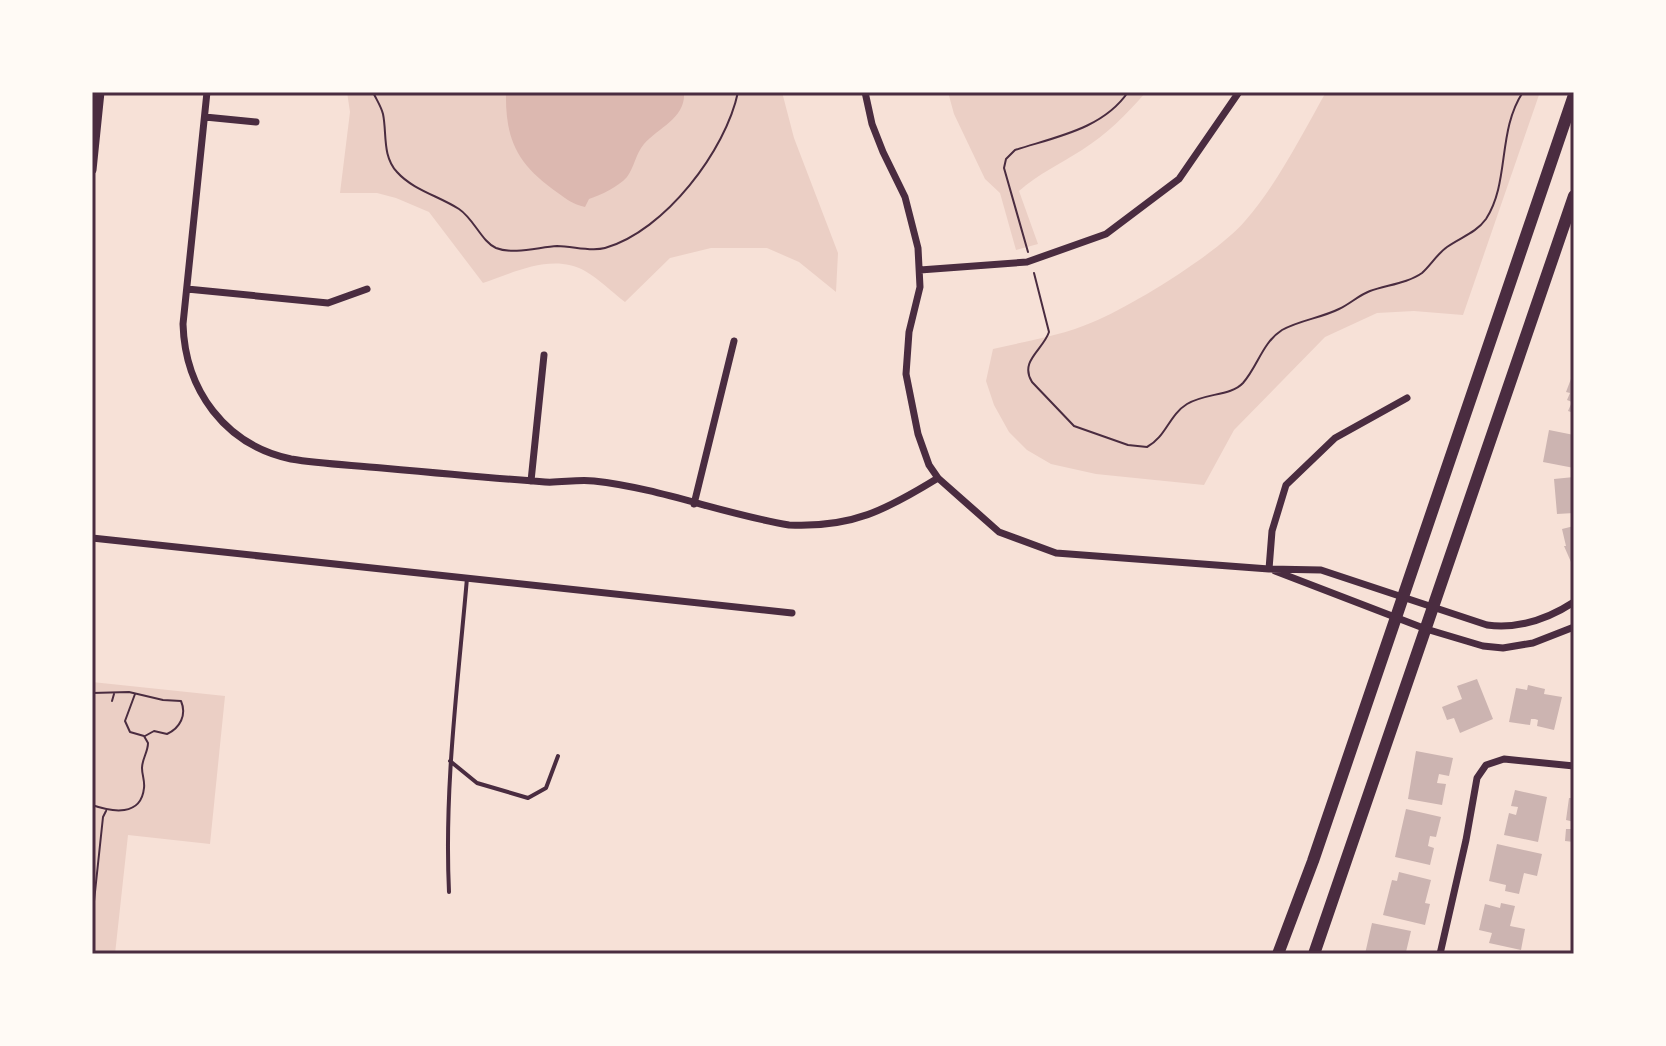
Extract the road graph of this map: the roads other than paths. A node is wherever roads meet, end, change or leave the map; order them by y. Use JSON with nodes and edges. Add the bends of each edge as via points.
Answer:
{"nodes":[{"id":1,"x":100,"y":92,"type":"edge"},
{"id":2,"x":207,"y":92,"type":"edge"},
{"id":3,"x":865,"y":92,"type":"edge"},
{"id":4,"x":1239,"y":92,"type":"edge"},
{"id":5,"x":1574,"y":95,"type":"edge"},
{"id":6,"x":205,"y":117,"type":"junction"},
{"id":7,"x":256,"y":122,"type":"dead end"},
{"id":8,"x":92,"y":170,"type":"edge"},
{"id":9,"x":1574,"y":196,"type":"edge"},
{"id":10,"x":920,"y":270,"type":"junction"},
{"id":11,"x":187,"y":289,"type":"junction"},
{"id":12,"x":367,"y":289,"type":"dead end"},
{"id":13,"x":734,"y":341,"type":"dead end"},
{"id":14,"x":544,"y":355,"type":"dead end"},
{"id":15,"x":1407,"y":398,"type":"dead end"},
{"id":16,"x":938,"y":478,"type":"junction"},
{"id":17,"x":531,"y":481,"type":"junction"},
{"id":18,"x":694,"y":504,"type":"junction"},
{"id":19,"x":92,"y":538,"type":"edge"},
{"id":20,"x":1269,"y":569,"type":"junction"},
{"id":21,"x":467,"y":578,"type":"junction"},
{"id":22,"x":1402,"y":598,"type":"junction"},
{"id":23,"x":1574,"y":602,"type":"edge"},
{"id":24,"x":1434,"y":608,"type":"junction"},
{"id":25,"x":792,"y":613,"type":"dead end"},
{"id":26,"x":1396,"y":617,"type":"junction"},
{"id":27,"x":1574,"y":627,"type":"edge"},
{"id":28,"x":1426,"y":629,"type":"junction"},
{"id":29,"x":558,"y":756,"type":"dead end"},
{"id":30,"x":450,"y":761,"type":"junction"},
{"id":31,"x":1574,"y":766,"type":"edge"},
{"id":32,"x":449,"y":892,"type":"dead end"},
{"id":33,"x":1278,"y":954,"type":"edge"},
{"id":34,"x":1314,"y":954,"type":"edge"},
{"id":35,"x":1440,"y":954,"type":"edge"}],
"edges":[{"from":1,"to":8,"type":"street"},
{"from":2,"to":6,"type":"street"},
{"from":3,"to":10,"type":"street","via":[[872,124],[914,224]]},
{"from":4,"to":10,"type":"street","via":[[1179,179],[1106,234],[1031,261]]},
{"from":5,"to":22,"type":"main road"},
{"from":6,"to":7,"type":"street"},
{"from":6,"to":11,"type":"street"},
{"from":9,"to":24,"type":"main road"},
{"from":10,"to":16,"type":"street","via":[[906,374],[918,434]]},
{"from":11,"to":12,"type":"street","via":[[328,303]]},
{"from":11,"to":17,"type":"street","via":[[184,347],[190,371],[208,407],[254,445],[291,459]]},
{"from":13,"to":18,"type":"street"},
{"from":14,"to":17,"type":"street"},
{"from":15,"to":20,"type":"street","via":[[1335,438],[1286,485],[1272,531]]},
{"from":16,"to":18,"type":"street","via":[[900,502],[857,519],[810,526],[762,521]]},
{"from":16,"to":20,"type":"street","via":[[999,532],[1056,553]]},
{"from":17,"to":18,"type":"street","via":[[591,480]]},
{"from":19,"to":21,"type":"street"},
{"from":20,"to":22,"type":"street","via":[[1321,570]]},
{"from":20,"to":26,"type":"street"},
{"from":21,"to":25,"type":"street"},
{"from":21,"to":30,"type":"lane"},
{"from":22,"to":24,"type":"street"},
{"from":22,"to":26,"type":"main road"},
{"from":23,"to":24,"type":"street","via":[[1557,613],[1502,627]]},
{"from":24,"to":28,"type":"main road"},
{"from":26,"to":28,"type":"street"},
{"from":26,"to":33,"type":"main road"},
{"from":27,"to":28,"type":"street","via":[[1503,648]]},
{"from":28,"to":34,"type":"main road"},
{"from":29,"to":30,"type":"lane","via":[[546,788],[528,798],[477,783]]},
{"from":30,"to":32,"type":"lane"},
{"from":31,"to":35,"type":"street","via":[[1504,759],[1486,765],[1477,778]]}]}
